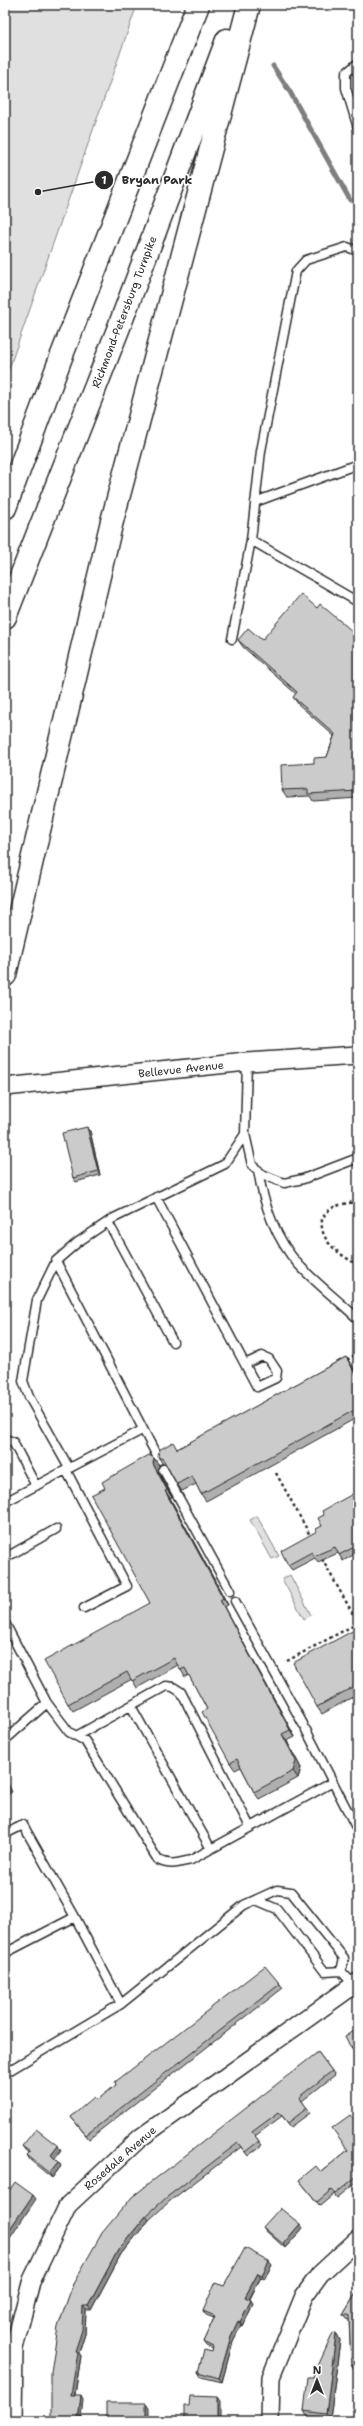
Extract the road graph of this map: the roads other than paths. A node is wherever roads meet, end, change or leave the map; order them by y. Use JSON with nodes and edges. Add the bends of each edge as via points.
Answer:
{"nodes":[{"id":1,"x":240,"y":5,"type":"edge"},
{"id":2,"x":249,"y":5,"type":"edge"},
{"id":3,"x":197,"y":7,"type":"edge"},
{"id":4,"x":358,"y":63,"type":"edge"},
{"id":5,"x":358,"y":128,"type":"edge"},
{"id":6,"x":358,"y":250,"type":"edge"},
{"id":7,"x":358,"y":464,"type":"edge"},
{"id":8,"x":255,"y":502,"type":"junction"},
{"id":9,"x":5,"y":508,"type":"edge"},
{"id":10,"x":251,"y":540,"type":"junction"},
{"id":11,"x":358,"y":602,"type":"edge"},
{"id":12,"x":5,"y":617,"type":"edge"},
{"id":13,"x":232,"y":639,"type":"dead end"},
{"id":14,"x":5,"y":975,"type":"edge"},
{"id":15,"x":358,"y":1055,"type":"edge"},
{"id":16,"x":247,"y":1062,"type":"junction"},
{"id":17,"x":5,"y":1087,"type":"edge"},
{"id":18,"x":245,"y":1134,"type":"junction"},
{"id":19,"x":358,"y":1158,"type":"edge"},
{"id":20,"x":258,"y":1170,"type":"junction"},
{"id":21,"x":156,"y":1198,"type":"junction"},
{"id":22,"x":108,"y":1222,"type":"junction"},
{"id":23,"x":56,"y":1261,"type":"junction"},
{"id":24,"x":358,"y":1319,"type":"edge"},
{"id":25,"x":173,"y":1342,"type":"dead end"},
{"id":26,"x":245,"y":1364,"type":"dead end"},
{"id":27,"x":142,"y":1430,"type":"junction"},
{"id":28,"x":5,"y":1439,"type":"edge"},
{"id":29,"x":159,"y":1460,"type":"edge"},
{"id":30,"x":67,"y":1469,"type":"junction"},
{"id":31,"x":163,"y":1469,"type":"edge"},
{"id":32,"x":36,"y":1486,"type":"junction"},
{"id":33,"x":5,"y":1502,"type":"edge"},
{"id":34,"x":56,"y":1530,"type":"dead end"},
{"id":35,"x":5,"y":1558,"type":"edge"},
{"id":36,"x":230,"y":1591,"type":"dead end"},
{"id":37,"x":235,"y":1601,"type":"dead end"},
{"id":38,"x":84,"y":1608,"type":"dead end"},
{"id":39,"x":5,"y":1623,"type":"edge"},
{"id":40,"x":5,"y":1637,"type":"edge"},
{"id":41,"x":16,"y":1645,"type":"junction"},
{"id":42,"x":47,"y":1702,"type":"junction"},
{"id":43,"x":131,"y":1706,"type":"junction"},
{"id":44,"x":78,"y":1735,"type":"junction"},
{"id":45,"x":5,"y":1740,"type":"edge"},
{"id":46,"x":333,"y":1782,"type":"junction"},
{"id":47,"x":250,"y":1827,"type":"junction"},
{"id":48,"x":358,"y":1831,"type":"edge"},
{"id":49,"x":5,"y":1834,"type":"edge"},
{"id":50,"x":211,"y":1849,"type":"junction"},
{"id":51,"x":256,"y":1900,"type":"junction"},
{"id":52,"x":75,"y":1917,"type":"junction"},
{"id":53,"x":5,"y":1953,"type":"edge"},
{"id":54,"x":341,"y":1971,"type":"junction"},
{"id":55,"x":356,"y":1983,"type":"edge"},
{"id":56,"x":121,"y":2004,"type":"junction"},
{"id":57,"x":5,"y":2073,"type":"edge"},
{"id":58,"x":358,"y":2239,"type":"edge"},
{"id":59,"x":13,"y":2421,"type":"edge"},
{"id":60,"x":270,"y":2421,"type":"edge"}],
"edges":[{"from":1,"to":12,"type":"highway","name":"Richmond-Petersburg Turnpike","via":[[119,327]]},
{"from":2,"to":14,"type":"highway","via":[[111,525]]},
{"from":3,"to":9,"type":"highway"},
{"from":4,"to":5,"type":"lane","via":[[346,73],[346,88]]},
{"from":6,"to":8,"type":"lane","via":[[347,246],[306,260],[296,271],[261,451]]},
{"from":7,"to":8,"type":"lane"},
{"from":8,"to":10,"type":"lane"},
{"from":10,"to":11,"type":"lane"},
{"from":10,"to":13,"type":"lane"},
{"from":15,"to":16,"type":"street","name":"Bellevue Avenue"},
{"from":16,"to":17,"type":"street","name":"Bellevue Avenue"},
{"from":16,"to":18,"type":"lane"},
{"from":18,"to":20,"type":"lane","via":[[252,1165]]},
{"from":18,"to":21,"type":"lane","via":[[225,1164]]},
{"from":19,"to":20,"type":"lane","via":[[284,1183]]},
{"from":20,"to":24,"type":"lane","via":[[262,1196],[278,1234],[298,1264]]},
{"from":21,"to":22,"type":"lane"},
{"from":21,"to":26,"type":"lane"},
{"from":22,"to":23,"type":"lane"},
{"from":22,"to":25,"type":"lane"},
{"from":23,"to":27,"type":"lane"},
{"from":23,"to":30,"type":"lane","via":[[37,1300],[23,1381]]},
{"from":27,"to":29,"type":"lane"},
{"from":27,"to":30,"type":"lane"},
{"from":28,"to":32,"type":"lane","via":[[13,1442]]},
{"from":30,"to":32,"type":"lane"},
{"from":30,"to":38,"type":"lane","via":[[127,1586]]},
{"from":31,"to":36,"type":"lane"},
{"from":32,"to":33,"type":"lane"},
{"from":34,"to":35,"type":"lane"},
{"from":37,"to":46,"type":"lane"},
{"from":39,"to":41,"type":"lane"},
{"from":40,"to":41,"type":"lane"},
{"from":41,"to":42,"type":"lane"},
{"from":42,"to":44,"type":"lane","via":[[69,1732]]},
{"from":42,"to":45,"type":"lane"},
{"from":43,"to":44,"type":"lane"},
{"from":43,"to":47,"type":"lane","via":[[166,1686],[181,1692]]},
{"from":43,"to":50,"type":"lane"},
{"from":44,"to":50,"type":"lane","via":[[85,1741],[158,1860],[172,1865],[191,1860]]},
{"from":46,"to":47,"type":"lane"},
{"from":46,"to":48,"type":"lane"},
{"from":47,"to":50,"type":"lane"},
{"from":49,"to":52,"type":"lane","via":[[23,1825]]},
{"from":51,"to":54,"type":"lane","via":[[277,1909],[325,1972]]},
{"from":51,"to":54,"type":"lane","via":[[277,1890],[291,1892],[344,1958]]},
{"from":51,"to":56,"type":"lane","via":[[244,1905]]},
{"from":52,"to":53,"type":"lane"},
{"from":52,"to":56,"type":"lane"},
{"from":54,"to":55,"type":"lane"},
{"from":55,"to":59,"type":"street","name":"Rosedale Avenue","via":[[140,2138],[68,2204],[32,2282],[14,2348]]},
{"from":56,"to":57,"type":"lane"},
{"from":58,"to":60,"type":"street","via":[[320,2274],[304,2296],[271,2376]]}]}
